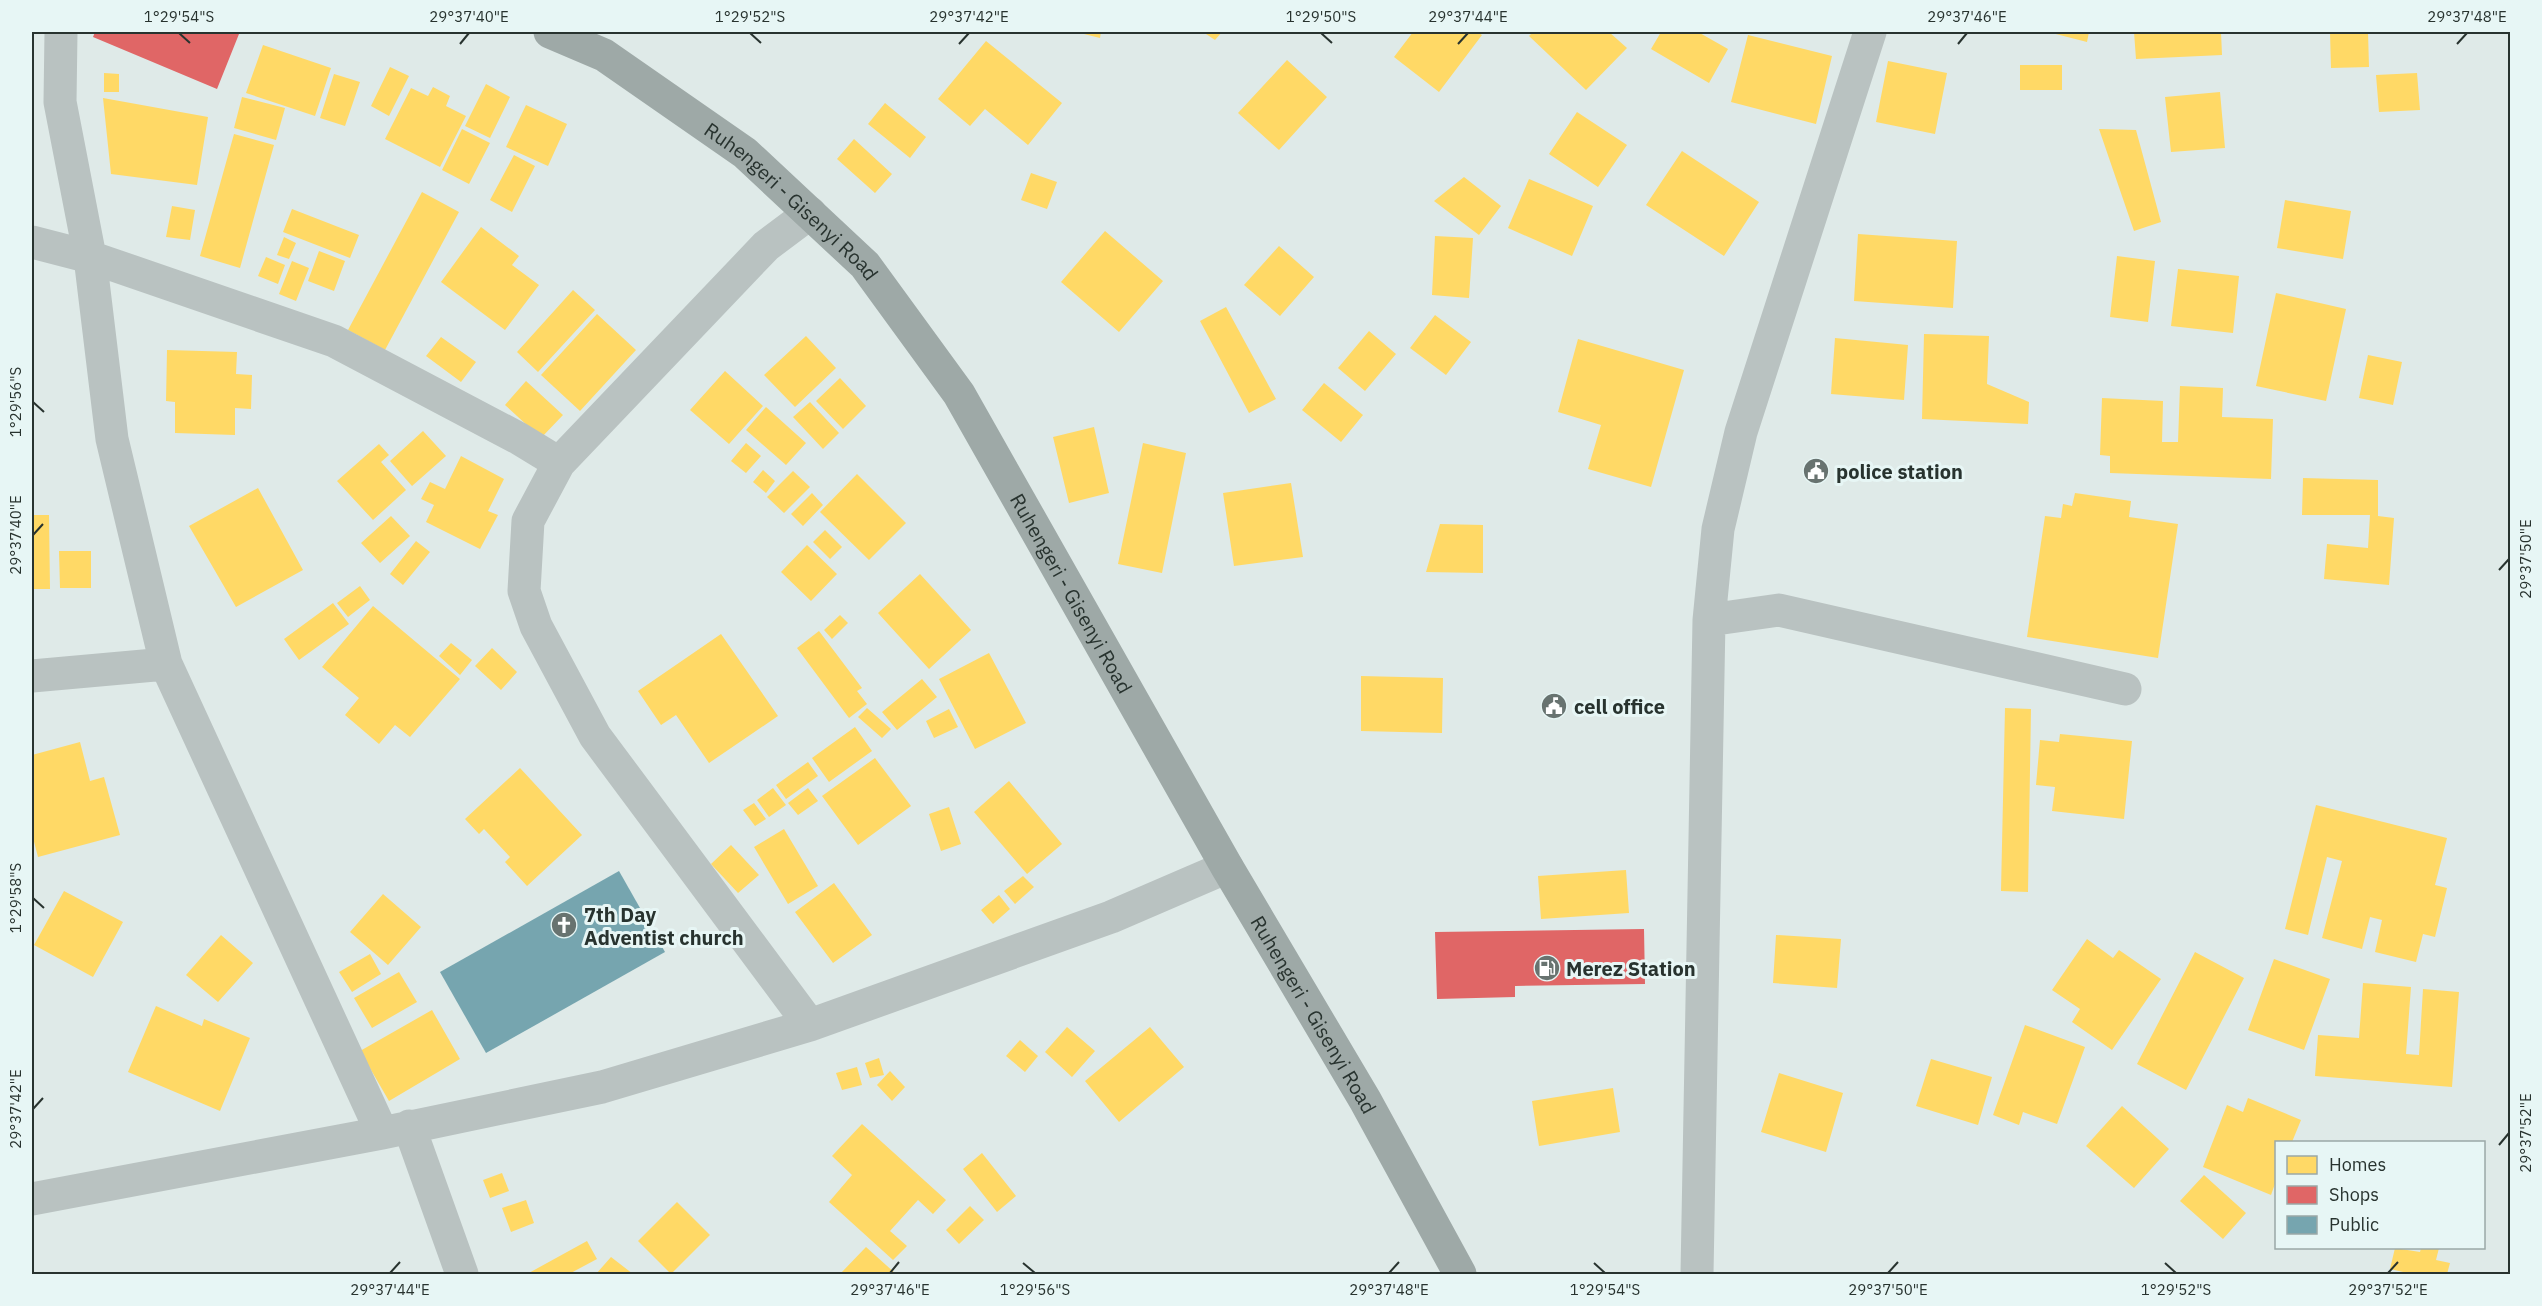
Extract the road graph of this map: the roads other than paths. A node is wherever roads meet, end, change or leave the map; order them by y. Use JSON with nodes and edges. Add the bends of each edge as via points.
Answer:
{"nodes":[{"id":1,"x":61,"y":32,"type":"edge"},
{"id":2,"x":550,"y":32,"type":"edge"},
{"id":3,"x":1870,"y":32,"type":"edge"},
{"id":4,"x":810,"y":213,"type":"junction"},
{"id":5,"x":32,"y":242,"type":"edge"},
{"id":6,"x":90,"y":257,"type":"junction"},
{"id":7,"x":559,"y":463,"type":"junction"},
{"id":8,"x":1709,"y":620,"type":"junction"},
{"id":9,"x":166,"y":664,"type":"junction"},
{"id":10,"x":32,"y":676,"type":"edge"},
{"id":11,"x":2125,"y":688,"type":"dead end"},
{"id":12,"x":1227,"y":867,"type":"junction"},
{"id":13,"x":810,"y":1025,"type":"junction"},
{"id":14,"x":396,"y":1130,"type":"junction"},
{"id":15,"x":32,"y":1199,"type":"edge"},
{"id":16,"x":462,"y":1275,"type":"edge"},
{"id":17,"x":1460,"y":1275,"type":"edge"},
{"id":18,"x":1698,"y":1275,"type":"edge"}],
"edges":[{"from":1,"to":6,"type":"street","via":[[60,102]]},
{"from":2,"to":4,"type":"highway","name":"Ruhengeri - Gisenyi Road","via":[[604,55],[677,105],[745,153]]},
{"from":3,"to":8,"type":"street","via":[[1741,432],[1718,529]]},
{"from":4,"to":7,"type":"street","via":[[766,246]]},
{"from":4,"to":12,"type":"highway","name":"Ruhengeri - Gisenyi Road","via":[[865,265],[959,394]]},
{"from":5,"to":6,"type":"street"},
{"from":6,"to":7,"type":"street","via":[[334,341]]},
{"from":6,"to":9,"type":"street","via":[[112,439]]},
{"from":7,"to":13,"type":"street","via":[[528,520],[524,591],[536,626],[595,736]]},
{"from":8,"to":11,"type":"street","via":[[1779,610]]},
{"from":8,"to":18,"type":"street"},
{"from":9,"to":10,"type":"street"},
{"from":9,"to":14,"type":"street"},
{"from":12,"to":13,"type":"street","via":[[1111,917]]},
{"from":12,"to":17,"type":"highway","name":"Ruhengeri - Gisenyi Road","via":[[1365,1100]]},
{"from":13,"to":14,"type":"street","via":[[602,1087]]},
{"from":14,"to":15,"type":"street"},
{"from":14,"to":16,"type":"street"}]}
